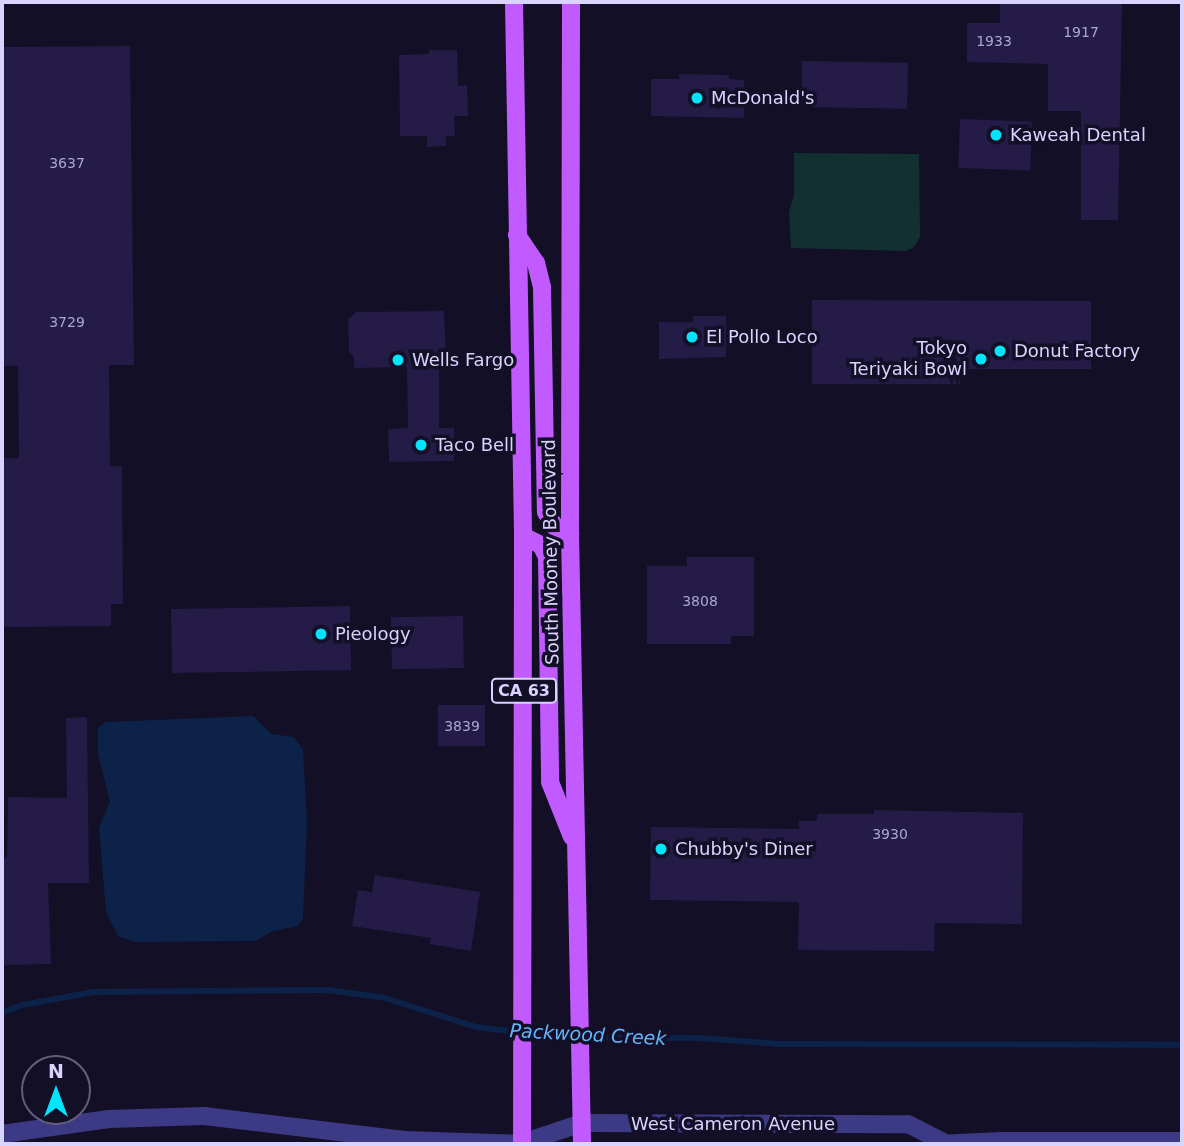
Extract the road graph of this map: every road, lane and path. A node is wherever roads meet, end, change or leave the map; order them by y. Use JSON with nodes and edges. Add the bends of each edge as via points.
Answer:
{"nodes":[{"id":1,"x":514,"y":2,"type":"edge"},
{"id":2,"x":570,"y":2,"type":"edge"},
{"id":3,"x":516,"y":235,"type":"junction"},
{"id":4,"x":570,"y":534,"type":"junction"},
{"id":5,"x":523,"y":536,"type":"junction"},
{"id":6,"x":577,"y":848,"type":"junction"},
{"id":7,"x":582,"y":1123,"type":"junction"},
{"id":8,"x":2,"y":1134,"type":"edge"},
{"id":9,"x":1182,"y":1141,"type":"edge"},
{"id":10,"x":940,"y":1143,"type":"edge"},
{"id":11,"x":523,"y":1144,"type":"edge"},
{"id":12,"x":582,"y":1144,"type":"edge"}],
"edges":[{"from":1,"to":3,"type":"main road","name":"South Mooney Boulevard","number":"CA 63"},
{"from":2,"to":4,"type":"main road","name":"South Mooney Boulevard","number":"CA 63"},
{"from":3,"to":4,"type":"main road","via":[[536,263],[542,287],[546,512],[555,527]]},
{"from":3,"to":5,"type":"main road","name":"South Mooney Boulevard","number":"CA 63"},
{"from":4,"to":6,"type":"main road","name":"South Mooney Boulevard","number":"CA 63"},
{"from":5,"to":6,"type":"main road","via":[[536,540],[547,557],[550,782]]},
{"from":5,"to":11,"type":"main road","name":"South Mooney Boulevard","number":"CA 63"},
{"from":6,"to":7,"type":"main road","name":"South Mooney Boulevard","number":"CA 63"},
{"from":7,"to":10,"type":"street","name":"West Cameron Avenue","via":[[908,1124]]},
{"from":7,"to":11,"type":"street","name":"West Cameron Avenue"},
{"from":7,"to":12,"type":"main road","name":"South Mooney Boulevard","number":"CA 63"},
{"from":8,"to":11,"type":"street","name":"West Cameron Avenue","via":[[83,1121],[195,1115],[405,1140]]},
{"from":9,"to":10,"type":"street","name":"West Cameron Avenue"}]}
